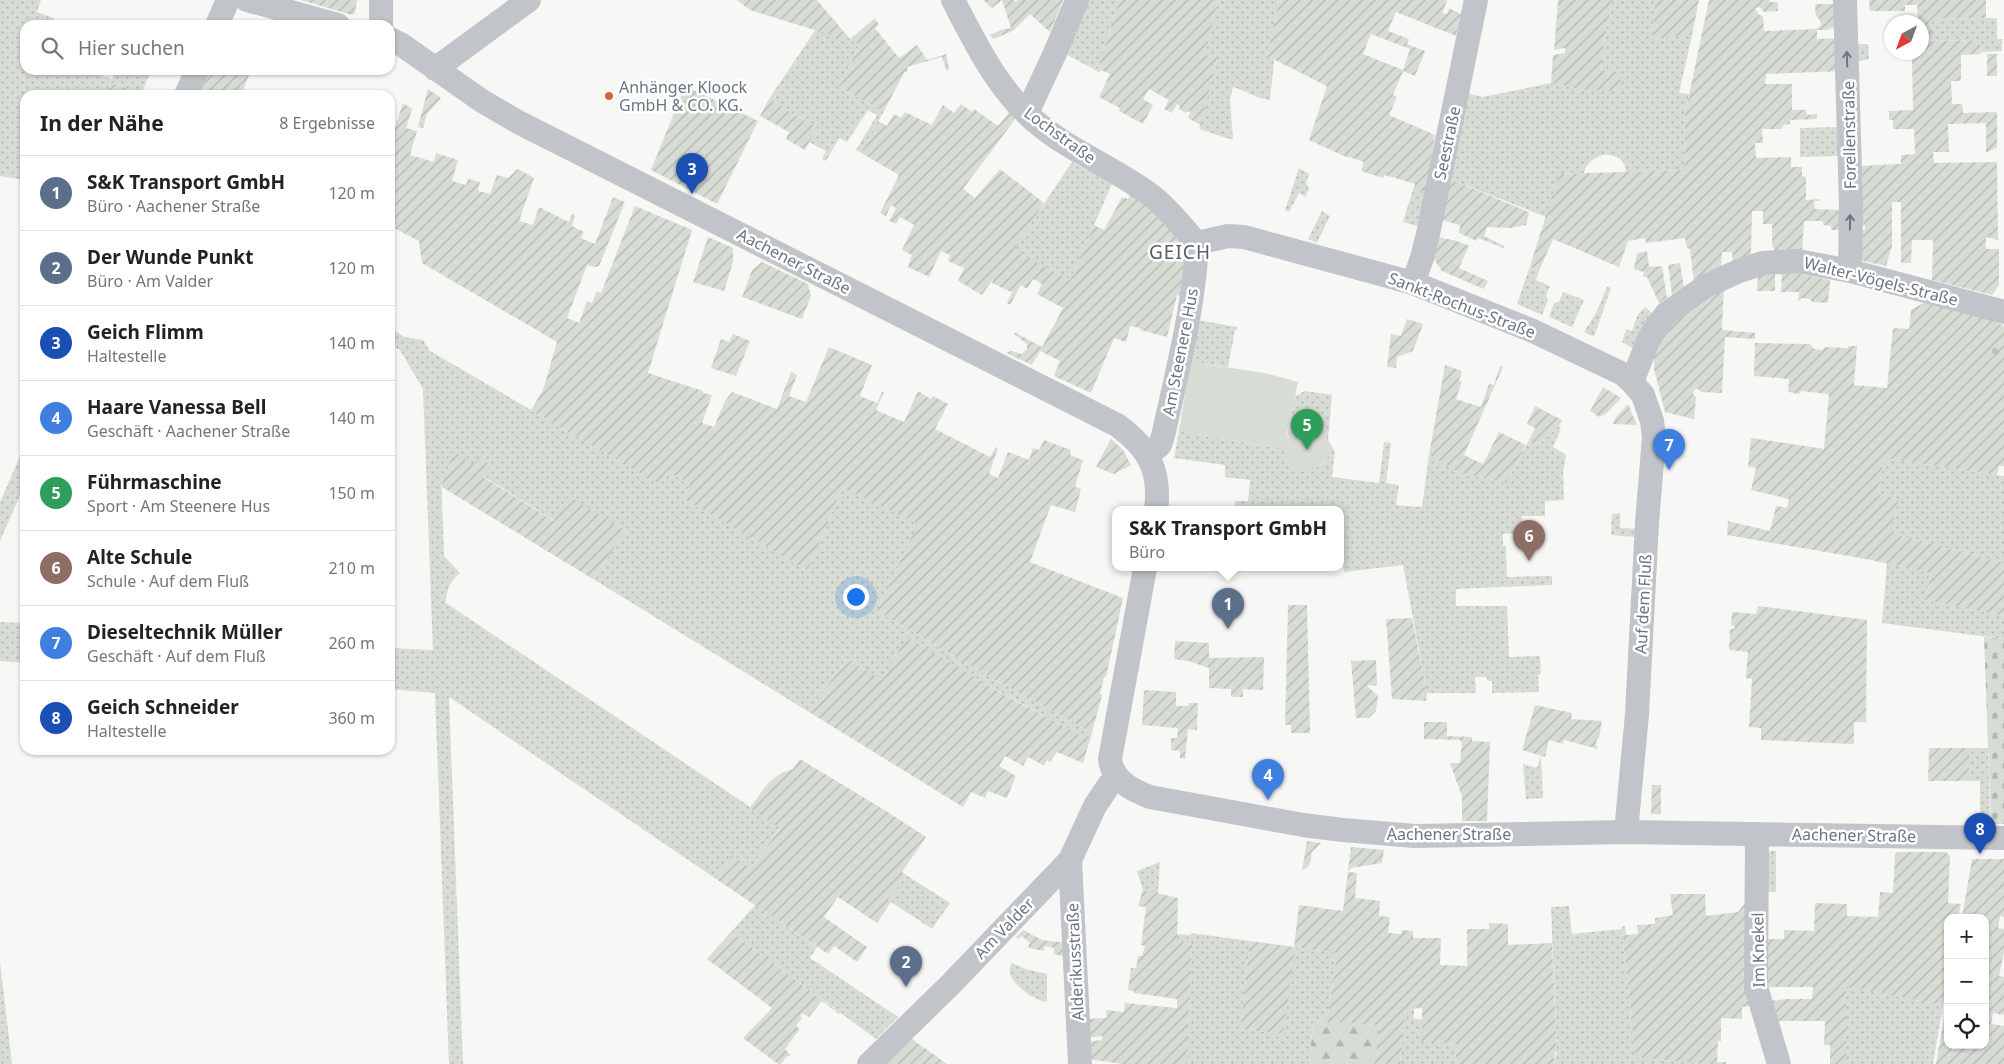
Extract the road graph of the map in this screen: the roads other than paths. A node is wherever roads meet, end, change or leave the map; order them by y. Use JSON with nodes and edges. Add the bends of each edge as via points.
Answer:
{"nodes":[{"id":1,"x":228,"y":0,"type":"edge"},
{"id":2,"x":247,"y":0,"type":"edge"},
{"id":3,"x":381,"y":0,"type":"edge"},
{"id":4,"x":529,"y":0,"type":"edge"},
{"id":5,"x":952,"y":0,"type":"edge"},
{"id":6,"x":1077,"y":0,"type":"edge"},
{"id":7,"x":1476,"y":0,"type":"edge"},
{"id":8,"x":1845,"y":0,"type":"edge"},
{"id":9,"x":219,"y":20,"type":"edge"},
{"id":10,"x":320,"y":20,"type":"edge"},
{"id":11,"x":381,"y":20,"type":"edge"},
{"id":12,"x":395,"y":42,"type":"edge"},
{"id":13,"x":435,"y":69,"type":"junction"},
{"id":14,"x":195,"y":75,"type":"edge"},
{"id":15,"x":188,"y":90,"type":"edge"},
{"id":16,"x":1027,"y":113,"type":"junction"},
{"id":17,"x":1196,"y":243,"type":"junction"},
{"id":18,"x":1850,"y":270,"type":"junction"},
{"id":19,"x":1412,"y":284,"type":"junction"},
{"id":20,"x":2004,"y":312,"type":"edge"},
{"id":21,"x":1632,"y":382,"type":"junction"},
{"id":22,"x":1148,"y":455,"type":"junction"},
{"id":23,"x":1156,"y":506,"type":"edge"},
{"id":24,"x":1144,"y":571,"type":"edge"},
{"id":25,"x":1118,"y":778,"type":"junction"},
{"id":26,"x":1626,"y":832,"type":"junction"},
{"id":27,"x":1757,"y":834,"type":"junction"},
{"id":28,"x":2004,"y":838,"type":"edge"},
{"id":29,"x":1070,"y":860,"type":"junction"},
{"id":30,"x":869,"y":1064,"type":"edge"},
{"id":31,"x":1080,"y":1064,"type":"edge"},
{"id":32,"x":1779,"y":1064,"type":"edge"}],
"edges":[{"from":1,"to":9,"type":"street"},
{"from":2,"to":10,"type":"street"},
{"from":3,"to":11,"type":"street"},
{"from":4,"to":13,"type":"street"},
{"from":5,"to":16,"type":"street","name":"Lochstraße","via":[[999,82]]},
{"from":6,"to":16,"type":"street"},
{"from":7,"to":19,"type":"street","name":"Seestraße","via":[[1428,234]]},
{"from":18,"to":8,"type":"street","name":"Forellenstraße","one_way":true},
{"from":12,"to":13,"type":"street","name":"Aachener Straße"},
{"from":13,"to":22,"type":"street","name":"Aachener Straße","via":[[518,122],[1117,426],[1135,439]]},
{"from":14,"to":15,"type":"street"},
{"from":16,"to":17,"type":"street","name":"Lochstraße","via":[[1064,143],[1153,197]]},
{"from":17,"to":19,"type":"street","name":"Sankt-Rochus-Straße","via":[[1228,236],[1244,237]]},
{"from":17,"to":22,"type":"street","name":"Am Steenere Hus","via":[[1189,314],[1163,436],[1160,445]]},
{"from":18,"to":20,"type":"street","name":"Walter-Vögels-Straße"},
{"from":18,"to":21,"type":"street","name":"Walter-Vögels-Straße","via":[[1798,261],[1776,261],[1752,266],[1706,286],[1678,304],[1661,320]]},
{"from":19,"to":21,"type":"street","name":"Sankt-Rochus-Straße","via":[[1533,331],[1623,374]]},
{"from":21,"to":26,"type":"street","name":"Auf dem Fluß","via":[[1643,395],[1654,437],[1637,714]]},
{"from":22,"to":23,"type":"street","name":"Aachener Straße","via":[[1157,482]]},
{"from":24,"to":25,"type":"street","via":[[1110,751],[1110,766]]},
{"from":25,"to":26,"type":"street","name":"Aachener Straße","via":[[1133,789],[1157,799],[1343,830],[1436,836]]},
{"from":25,"to":29,"type":"street","name":"Am Valder","via":[[1109,785],[1095,806]]},
{"from":26,"to":27,"type":"street","name":"Aachener Straße"},
{"from":27,"to":28,"type":"street","name":"Aachener Straße"},
{"from":27,"to":32,"type":"street","name":"Im Knekel","via":[[1756,987]]},
{"from":29,"to":30,"type":"street","name":"Am Valder"},
{"from":29,"to":31,"type":"street","name":"Alderikusstraße"}]}
